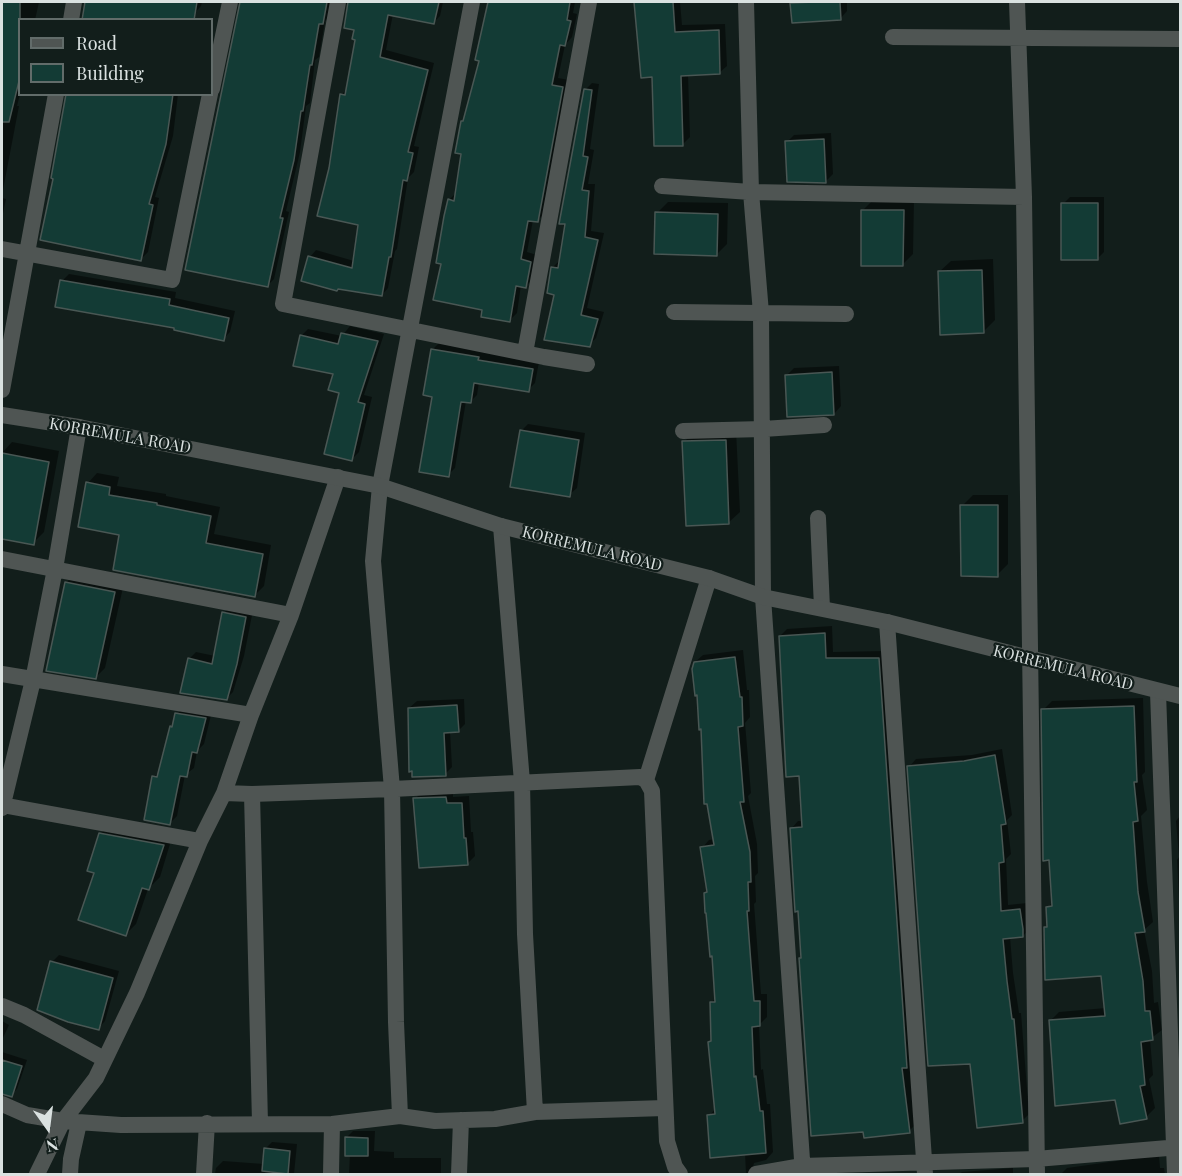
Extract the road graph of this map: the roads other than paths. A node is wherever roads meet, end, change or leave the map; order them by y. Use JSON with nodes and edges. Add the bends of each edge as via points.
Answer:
{"nodes":[{"id":1,"x":74,"y":2,"type":"edge"},
{"id":2,"x":230,"y":2,"type":"edge"},
{"id":3,"x":338,"y":2,"type":"edge"},
{"id":4,"x":472,"y":2,"type":"edge"},
{"id":5,"x":589,"y":2,"type":"edge"},
{"id":6,"x":746,"y":2,"type":"edge"},
{"id":7,"x":1017,"y":2,"type":"edge"},
{"id":8,"x":71,"y":18,"type":"edge"},
{"id":9,"x":893,"y":37,"type":"dead end"},
{"id":10,"x":1018,"y":37,"type":"junction"},
{"id":11,"x":1180,"y":39,"type":"edge"},
{"id":12,"x":213,"y":84,"type":"edge"},
{"id":13,"x":56,"y":96,"type":"edge"},
{"id":14,"x":210,"y":96,"type":"edge"},
{"id":15,"x":662,"y":186,"type":"dead end"},
{"id":16,"x":751,"y":192,"type":"junction"},
{"id":17,"x":1024,"y":197,"type":"junction"},
{"id":18,"x":2,"y":249,"type":"edge"},
{"id":19,"x":25,"y":255,"type":"junction"},
{"id":20,"x":674,"y":312,"type":"dead end"},
{"id":21,"x":761,"y":313,"type":"junction"},
{"id":22,"x":846,"y":314,"type":"dead end"},
{"id":23,"x":411,"y":329,"type":"junction"},
{"id":24,"x":525,"y":353,"type":"junction"},
{"id":25,"x":586,"y":364,"type":"dead end"},
{"id":26,"x":2,"y":390,"type":"edge"},
{"id":27,"x":2,"y":415,"type":"edge"},
{"id":28,"x":824,"y":424,"type":"dead end"},
{"id":29,"x":79,"y":427,"type":"junction"},
{"id":30,"x":763,"y":429,"type":"junction"},
{"id":31,"x":684,"y":431,"type":"dead end"},
{"id":32,"x":338,"y":477,"type":"junction"},
{"id":33,"x":380,"y":486,"type":"junction"},
{"id":34,"x":818,"y":518,"type":"dead end"},
{"id":35,"x":501,"y":526,"type":"junction"},
{"id":36,"x":2,"y":559,"type":"edge"},
{"id":37,"x":55,"y":569,"type":"junction"},
{"id":38,"x":709,"y":578,"type":"junction"},
{"id":39,"x":763,"y":597,"type":"junction"},
{"id":40,"x":822,"y":608,"type":"junction"},
{"id":41,"x":291,"y":615,"type":"junction"},
{"id":42,"x":887,"y":622,"type":"junction"},
{"id":43,"x":1029,"y":659,"type":"junction"},
{"id":44,"x":2,"y":674,"type":"edge"},
{"id":45,"x":33,"y":680,"type":"junction"},
{"id":46,"x":1158,"y":692,"type":"junction"},
{"id":47,"x":1180,"y":696,"type":"edge"},
{"id":48,"x":251,"y":715,"type":"junction"},
{"id":49,"x":645,"y":780,"type":"junction"},
{"id":50,"x":522,"y":782,"type":"junction"},
{"id":51,"x":392,"y":789,"type":"junction"},
{"id":52,"x":224,"y":793,"type":"junction"},
{"id":53,"x":252,"y":794,"type":"junction"},
{"id":54,"x":2,"y":806,"type":"edge"},
{"id":55,"x":200,"y":840,"type":"junction"},
{"id":56,"x":2,"y":1006,"type":"edge"},
{"id":57,"x":104,"y":1059,"type":"junction"},
{"id":58,"x":2,"y":1104,"type":"edge"},
{"id":59,"x":665,"y":1108,"type":"junction"},
{"id":60,"x":535,"y":1112,"type":"junction"},
{"id":61,"x":399,"y":1116,"type":"junction"},
{"id":62,"x":461,"y":1120,"type":"junction"},
{"id":63,"x":71,"y":1122,"type":"junction"},
{"id":64,"x":207,"y":1123,"type":"junction"},
{"id":65,"x":260,"y":1123,"type":"junction"},
{"id":66,"x":332,"y":1124,"type":"junction"},
{"id":67,"x":1177,"y":1147,"type":"edge"},
{"id":68,"x":1037,"y":1167,"type":"edge"},
{"id":69,"x":925,"y":1169,"type":"edge"},
{"id":70,"x":802,"y":1170,"type":"edge"},
{"id":71,"x":37,"y":1174,"type":"edge"},
{"id":72,"x":70,"y":1174,"type":"edge"},
{"id":73,"x":204,"y":1174,"type":"edge"},
{"id":74,"x":331,"y":1174,"type":"edge"},
{"id":75,"x":459,"y":1174,"type":"edge"},
{"id":76,"x":680,"y":1174,"type":"edge"},
{"id":77,"x":756,"y":1174,"type":"edge"},
{"id":78,"x":1175,"y":1174,"type":"edge"}],
"edges":[{"from":1,"to":8,"type":"street"},
{"from":2,"to":12,"type":"street"},
{"from":3,"to":23,"type":"street","via":[[283,304]]},
{"from":4,"to":23,"type":"street"},
{"from":5,"to":24,"type":"street"},
{"from":6,"to":16,"type":"street"},
{"from":7,"to":10,"type":"street"},
{"from":9,"to":10,"type":"street"},
{"from":10,"to":11,"type":"street"},
{"from":10,"to":17,"type":"street"},
{"from":13,"to":19,"type":"street"},
{"from":14,"to":19,"type":"street","via":[[172,280]]},
{"from":15,"to":16,"type":"street"},
{"from":16,"to":17,"type":"street"},
{"from":16,"to":21,"type":"street"},
{"from":17,"to":43,"type":"street"},
{"from":18,"to":19,"type":"street"},
{"from":19,"to":26,"type":"street"},
{"from":20,"to":21,"type":"street"},
{"from":21,"to":22,"type":"street"},
{"from":21,"to":30,"type":"street"},
{"from":23,"to":24,"type":"street"},
{"from":23,"to":33,"type":"street"},
{"from":24,"to":25,"type":"street"},
{"from":27,"to":29,"type":"street","name":"KORREMULA ROAD"},
{"from":28,"to":30,"type":"street"},
{"from":29,"to":32,"type":"street","name":"KORREMULA ROAD"},
{"from":29,"to":37,"type":"street"},
{"from":30,"to":31,"type":"street"},
{"from":30,"to":39,"type":"street"},
{"from":32,"to":33,"type":"street","name":"KORREMULA ROAD"},
{"from":32,"to":41,"type":"street"},
{"from":33,"to":35,"type":"street","name":"KORREMULA ROAD"},
{"from":33,"to":51,"type":"street","via":[[373,561]]},
{"from":34,"to":40,"type":"street"},
{"from":35,"to":38,"type":"street","name":"KORREMULA ROAD"},
{"from":35,"to":50,"type":"street"},
{"from":36,"to":37,"type":"street"},
{"from":37,"to":41,"type":"street"},
{"from":37,"to":45,"type":"street"},
{"from":38,"to":39,"type":"street","name":"KORREMULA ROAD"},
{"from":38,"to":49,"type":"street"},
{"from":39,"to":40,"type":"street","name":"KORREMULA ROAD"},
{"from":39,"to":70,"type":"street"},
{"from":40,"to":42,"type":"street","name":"KORREMULA ROAD"},
{"from":41,"to":48,"type":"street"},
{"from":42,"to":43,"type":"street","name":"KORREMULA ROAD"},
{"from":42,"to":69,"type":"street"},
{"from":43,"to":46,"type":"street","name":"KORREMULA ROAD"},
{"from":43,"to":68,"type":"street"},
{"from":44,"to":45,"type":"street"},
{"from":45,"to":48,"type":"street"},
{"from":45,"to":54,"type":"street"},
{"from":46,"to":47,"type":"street","name":"KORREMULA ROAD"},
{"from":46,"to":67,"type":"street"},
{"from":48,"to":52,"type":"street"},
{"from":49,"to":50,"type":"street","via":[[640,777]]},
{"from":49,"to":59,"type":"street","via":[[651,791]]},
{"from":50,"to":51,"type":"street"},
{"from":50,"to":60,"type":"street"},
{"from":51,"to":53,"type":"street"},
{"from":51,"to":61,"type":"street"},
{"from":52,"to":53,"type":"street"},
{"from":52,"to":55,"type":"street"},
{"from":53,"to":65,"type":"street"},
{"from":54,"to":55,"type":"street"},
{"from":55,"to":57,"type":"street","via":[[137,993]]},
{"from":56,"to":57,"type":"street"},
{"from":57,"to":63,"type":"street"},
{"from":58,"to":63,"type":"street","via":[[27,1115]]},
{"from":59,"to":60,"type":"street"},
{"from":59,"to":76,"type":"street","via":[[667,1141]]},
{"from":60,"to":62,"type":"street"},
{"from":61,"to":62,"type":"street"},
{"from":61,"to":66,"type":"street"},
{"from":62,"to":75,"type":"street"},
{"from":63,"to":64,"type":"street"},
{"from":63,"to":71,"type":"street"},
{"from":63,"to":72,"type":"street"},
{"from":64,"to":65,"type":"street"},
{"from":64,"to":73,"type":"street"},
{"from":65,"to":66,"type":"street"},
{"from":66,"to":74,"type":"street"},
{"from":67,"to":68,"type":"street"},
{"from":67,"to":78,"type":"street"},
{"from":68,"to":69,"type":"street"},
{"from":69,"to":70,"type":"street"},
{"from":70,"to":77,"type":"street"}]}
